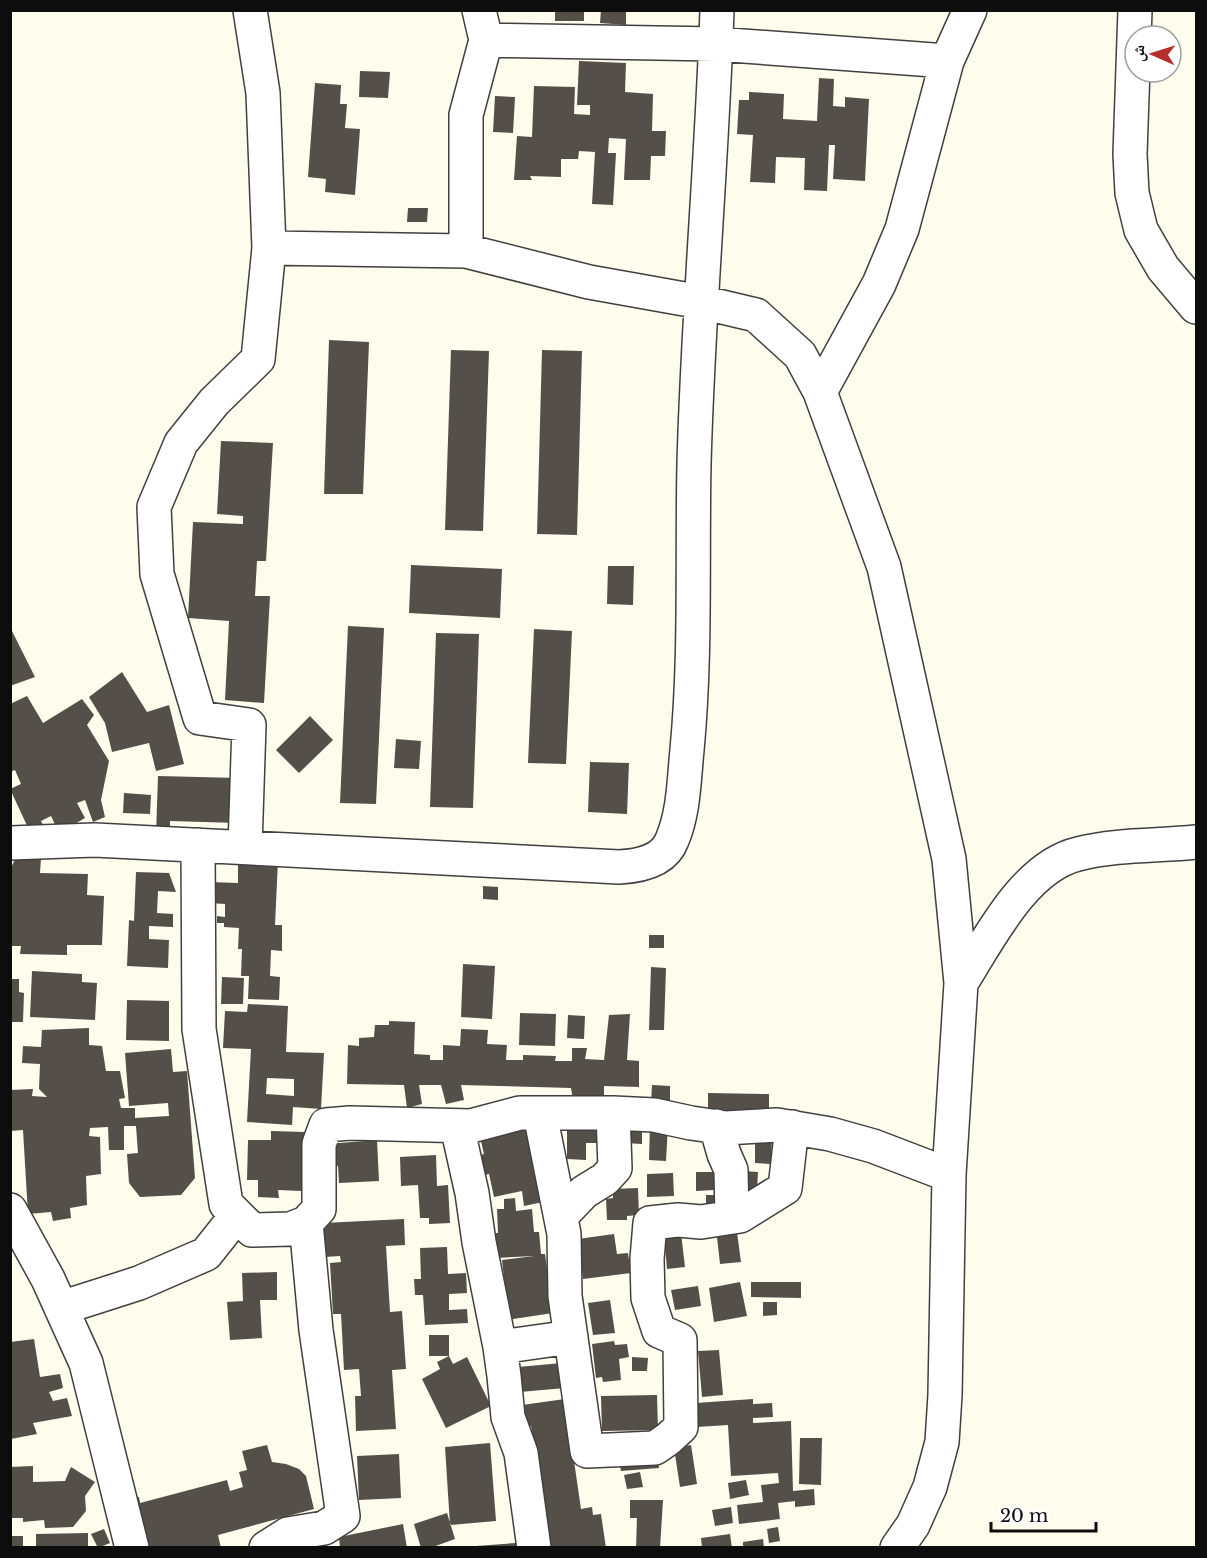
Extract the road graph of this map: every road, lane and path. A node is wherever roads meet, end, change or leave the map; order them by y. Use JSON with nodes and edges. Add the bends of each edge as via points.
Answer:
{"nodes":[{"id":1,"x":250,"y":10,"type":"edge"},
{"id":2,"x":717,"y":10,"type":"edge"},
{"id":3,"x":970,"y":10,"type":"edge"},
{"id":4,"x":1135,"y":10,"type":"edge"},
{"id":5,"x":482,"y":25,"type":"edge"},
{"id":6,"x":716,"y":44,"type":"junction"},
{"id":7,"x":947,"y":61,"type":"junction"},
{"id":8,"x":269,"y":248,"type":"junction"},
{"id":9,"x":466,"y":251,"type":"junction"},
{"id":10,"x":700,"y":302,"type":"junction"},
{"id":11,"x":1197,"y":307,"type":"edge"},
{"id":12,"x":820,"y":392,"type":"junction"},
{"id":13,"x":1197,"y":842,"type":"edge"},
{"id":14,"x":10,"y":843,"type":"edge"},
{"id":15,"x":198,"y":845,"type":"junction"},
{"id":16,"x":245,"y":847,"type":"junction"},
{"id":17,"x":961,"y":983,"type":"junction"},
{"id":18,"x":613,"y":1113,"type":"junction"},
{"id":19,"x":540,"y":1114,"type":"junction"},
{"id":20,"x":457,"y":1126,"type":"junction"},
{"id":21,"x":716,"y":1126,"type":"junction"},
{"id":22,"x":792,"y":1127,"type":"junction"},
{"id":23,"x":949,"y":1175,"type":"junction"},
{"id":24,"x":10,"y":1210,"type":"edge"},
{"id":25,"x":237,"y":1215,"type":"junction"},
{"id":26,"x":561,"y":1216,"type":"junction"},
{"id":27,"x":732,"y":1217,"type":"junction"},
{"id":28,"x":306,"y":1223,"type":"junction"},
{"id":29,"x":61,"y":1308,"type":"junction"},
{"id":30,"x":571,"y":1337,"type":"junction"},
{"id":31,"x":500,"y":1347,"type":"junction"},
{"id":32,"x":132,"y":1548,"type":"edge"},
{"id":33,"x":266,"y":1548,"type":"edge"},
{"id":34,"x":534,"y":1548,"type":"edge"},
{"id":35,"x":897,"y":1548,"type":"edge"}],
"edges":[{"from":1,"to":8,"type":"street","via":[[263,93]]},
{"from":2,"to":6,"type":"street"},
{"from":3,"to":7,"type":"street"},
{"from":4,"to":11,"type":"street","via":[[1132,193],[1141,230],[1163,268]]},
{"from":5,"to":6,"type":"street"},
{"from":5,"to":9,"type":"street","via":[[466,115]]},
{"from":6,"to":7,"type":"street"},
{"from":6,"to":10,"type":"street"},
{"from":7,"to":12,"type":"street","via":[[902,229],[879,284]]},
{"from":8,"to":9,"type":"street"},
{"from":8,"to":16,"type":"street","via":[[258,359],[214,402],[181,443],[154,507],[157,574],[200,718],[249,725]]},
{"from":9,"to":10,"type":"street","via":[[589,282]]},
{"from":10,"to":12,"type":"street","via":[[756,315],[800,354]]},
{"from":10,"to":16,"type":"street","via":[[690,717],[682,801],[672,840],[663,854],[634,866],[619,867]]},
{"from":12,"to":17,"type":"street","via":[[884,567],[949,859]]},
{"from":13,"to":17,"type":"street","via":[[1122,847],[1077,854],[1056,863],[1022,891]]},
{"from":14,"to":15,"type":"street","via":[[95,840]]},
{"from":15,"to":16,"type":"street"},
{"from":15,"to":25,"type":"street","via":[[199,1029],[226,1204]]},
{"from":17,"to":23,"type":"street"},
{"from":18,"to":19,"type":"street"},
{"from":18,"to":21,"type":"street","via":[[654,1115]]},
{"from":18,"to":26,"type":"street","via":[[615,1168]]},
{"from":19,"to":20,"type":"street","via":[[520,1113]]},
{"from":19,"to":26,"type":"street"},
{"from":20,"to":28,"type":"street","via":[[326,1125],[319,1144],[320,1209]]},
{"from":20,"to":31,"type":"street"},
{"from":21,"to":22,"type":"street"},
{"from":21,"to":27,"type":"street","via":[[731,1170]]},
{"from":22,"to":23,"type":"street","via":[[873,1146]]},
{"from":22,"to":27,"type":"street","via":[[785,1188]]},
{"from":23,"to":35,"type":"street","via":[[942,1442],[930,1487],[913,1525]]},
{"from":24,"to":29,"type":"street"},
{"from":25,"to":28,"type":"street","via":[[252,1230],[290,1229]]},
{"from":25,"to":29,"type":"street","via":[[206,1254],[139,1283]]},
{"from":26,"to":30,"type":"street"},
{"from":27,"to":30,"type":"street","via":[[701,1222],[650,1222],[648,1298],[659,1331],[680,1340],[681,1427],[668,1439],[655,1448],[586,1451]]},
{"from":28,"to":33,"type":"street","via":[[316,1330],[343,1516],[324,1528],[288,1534]]},
{"from":29,"to":32,"type":"street","via":[[86,1363]]},
{"from":30,"to":31,"type":"street"},
{"from":31,"to":34,"type":"street","via":[[508,1417],[521,1453]]}]}
